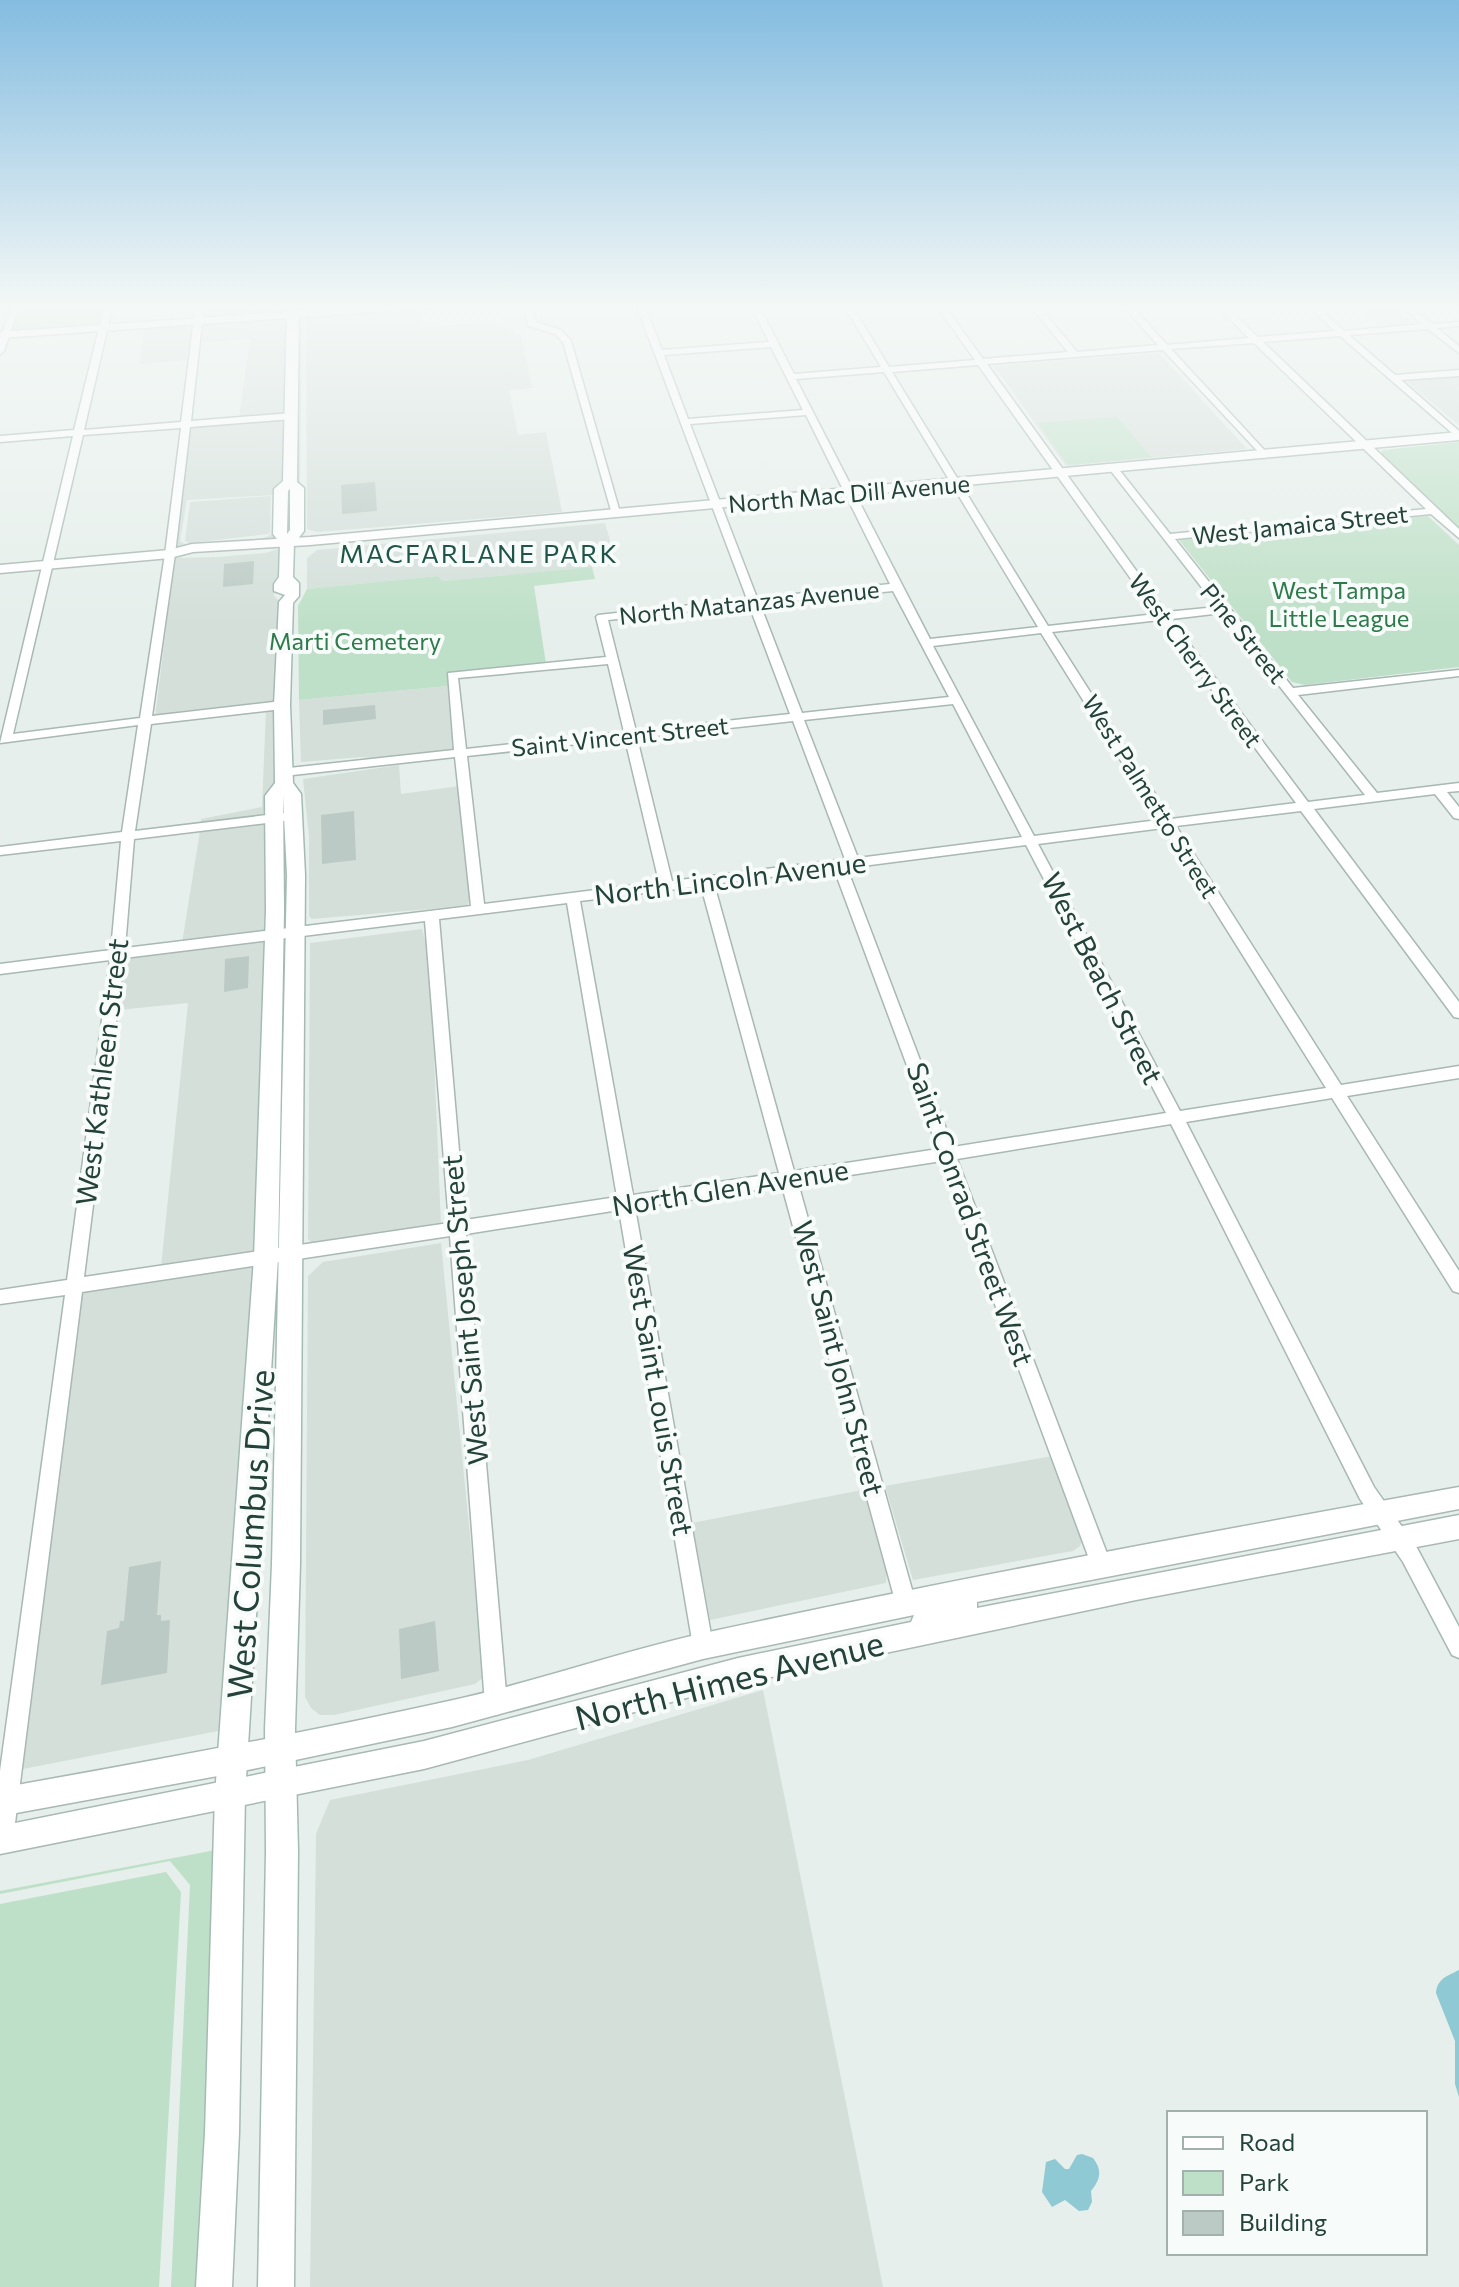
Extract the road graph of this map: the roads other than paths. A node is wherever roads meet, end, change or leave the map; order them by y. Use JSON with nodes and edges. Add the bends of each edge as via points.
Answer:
{"nodes":[{"id":1,"x":84,"y":411,"type":"edge"},
{"id":2,"x":188,"y":411,"type":"edge"},
{"id":3,"x":292,"y":411,"type":"edge"},
{"id":4,"x":587,"y":411,"type":"edge"},
{"id":5,"x":681,"y":411,"type":"edge"},
{"id":6,"x":911,"y":411,"type":"edge"},
{"id":7,"x":1015,"y":411,"type":"edge"},
{"id":8,"x":1223,"y":411,"type":"edge"},
{"id":9,"x":1329,"y":411,"type":"edge"},
{"id":10,"x":1430,"y":411,"type":"edge"},
{"id":11,"x":809,"y":412,"type":"joint"},
{"id":12,"x":292,"y":416,"type":"junction"},
{"id":13,"x":685,"y":422,"type":"junction"},
{"id":14,"x":187,"y":424,"type":"junction"},
{"id":15,"x":79,"y":433,"type":"junction"},
{"id":16,"x":1459,"y":436,"type":"edge"},
{"id":17,"x":0,"y":439,"type":"edge"},
{"id":18,"x":1365,"y":445,"type":"junction"},
{"id":19,"x":1264,"y":455,"type":"junction"},
{"id":20,"x":1114,"y":469,"type":"junction"},
{"id":21,"x":1060,"y":473,"type":"junction"},
{"id":22,"x":954,"y":483,"type":"junction"},
{"id":23,"x":849,"y":493,"type":"junction"},
{"id":24,"x":716,"y":505,"type":"junction"},
{"id":25,"x":1433,"y":511,"type":"junction"},
{"id":26,"x":617,"y":514,"type":"junction"},
{"id":27,"x":1459,"y":535,"type":"edge"},
{"id":28,"x":1167,"y":537,"type":"junction"},
{"id":29,"x":287,"y":543,"type":"junction"},
{"id":30,"x":170,"y":554,"type":"junction"},
{"id":31,"x":48,"y":565,"type":"junction"},
{"id":32,"x":0,"y":569,"type":"edge"},
{"id":33,"x":897,"y":587,"type":"junction"},
{"id":34,"x":751,"y":601,"type":"junction"},
{"id":35,"x":1225,"y":609,"type":"junction"},
{"id":36,"x":1163,"y":616,"type":"junction"},
{"id":37,"x":1045,"y":630,"type":"junction"},
{"id":38,"x":926,"y":643,"type":"junction"},
{"id":39,"x":613,"y":660,"type":"junction"},
{"id":40,"x":1459,"y":673,"type":"edge"},
{"id":41,"x":1290,"y":692,"type":"junction"},
{"id":42,"x":956,"y":700,"type":"junction"},
{"id":43,"x":282,"y":705,"type":"junction"},
{"id":44,"x":796,"y":717,"type":"junction"},
{"id":45,"x":144,"y":723,"type":"junction"},
{"id":46,"x":631,"y":735,"type":"junction"},
{"id":47,"x":3,"y":739,"type":"edge"},
{"id":48,"x":461,"y":754,"type":"junction"},
{"id":49,"x":284,"y":778,"type":"junction"},
{"id":50,"x":1459,"y":787,"type":"edge"},
{"id":51,"x":1438,"y":790,"type":"junction"},
{"id":52,"x":1374,"y":798,"type":"junction"},
{"id":53,"x":1304,"y":807,"type":"junction"},
{"id":54,"x":1459,"y":815,"type":"edge"},
{"id":55,"x":284,"y":817,"type":"junction"},
{"id":56,"x":1168,"y":824,"type":"junction"},
{"id":57,"x":128,"y":835,"type":"junction"},
{"id":58,"x":1032,"y":841,"type":"junction"},
{"id":59,"x":0,"y":851,"type":"edge"},
{"id":60,"x":846,"y":864,"type":"junction"},
{"id":61,"x":706,"y":881,"type":"junction"},
{"id":62,"x":667,"y":886,"type":"junction"},
{"id":63,"x":573,"y":898,"type":"junction"},
{"id":64,"x":478,"y":910,"type":"junction"},
{"id":65,"x":432,"y":916,"type":"junction"},
{"id":66,"x":285,"y":935,"type":"junction"},
{"id":67,"x":118,"y":955,"type":"junction"},
{"id":68,"x":0,"y":969,"type":"edge"},
{"id":69,"x":1459,"y":1013,"type":"edge"},
{"id":70,"x":1459,"y":1072,"type":"edge"},
{"id":71,"x":1338,"y":1092,"type":"junction"},
{"id":72,"x":1176,"y":1118,"type":"junction"},
{"id":73,"x":949,"y":1154,"type":"junction"},
{"id":74,"x":790,"y":1178,"type":"junction"},
{"id":75,"x":627,"y":1203,"type":"junction"},
{"id":76,"x":457,"y":1230,"type":"junction"},
{"id":77,"x":279,"y":1256,"type":"junction"},
{"id":78,"x":1459,"y":1286,"type":"edge"},
{"id":79,"x":72,"y":1287,"type":"junction"},
{"id":80,"x":0,"y":1297,"type":"edge"},
{"id":81,"x":1459,"y":1498,"type":"edge"},
{"id":82,"x":1378,"y":1511,"type":"junction"},
{"id":83,"x":1459,"y":1527,"type":"edge"},
{"id":84,"x":1398,"y":1537,"type":"junction"},
{"id":85,"x":1101,"y":1564,"type":"junction"},
{"id":86,"x":1044,"y":1576,"type":"junction"},
{"id":87,"x":906,"y":1604,"type":"junction"},
{"id":88,"x":919,"y":1633,"type":"junction"},
{"id":89,"x":703,"y":1646,"type":"junction"},
{"id":90,"x":1459,"y":1648,"type":"edge"},
{"id":91,"x":738,"y":1671,"type":"junction"},
{"id":92,"x":496,"y":1704,"type":"junction"},
{"id":93,"x":280,"y":1750,"type":"junction"},
{"id":94,"x":234,"y":1759,"type":"junction"},
{"id":95,"x":280,"y":1786,"type":"junction"},
{"id":96,"x":230,"y":1795,"type":"junction"},
{"id":97,"x":4,"y":1801,"type":"edge"},
{"id":98,"x":1,"y":1840,"type":"edge"},
{"id":99,"x":214,"y":2287,"type":"edge"},
{"id":100,"x":276,"y":2287,"type":"edge"}],
"edges":[{"from":1,"to":15,"type":"street"},
{"from":2,"to":14,"type":"street","name":"West Kathleen Street"},
{"from":3,"to":12,"type":"main road","name":"West Columbus Drive"},
{"from":4,"to":26,"type":"street"},
{"from":5,"to":13,"type":"street","name":"Saint Conrad Street West"},
{"from":6,"to":22,"type":"street","name":"West Palmetto Street"},
{"from":7,"to":21,"type":"street","name":"West Cherry Street"},
{"from":8,"to":19,"type":"street"},
{"from":9,"to":18,"type":"street"},
{"from":10,"to":16,"type":"street"},
{"from":11,"to":13,"type":"street"},
{"from":11,"to":23,"type":"street","name":"West Beach Street"},
{"from":12,"to":14,"type":"street"},
{"from":12,"to":29,"type":"main road","name":"West Columbus Drive","via":[[290,483],[281,489],[280,534]]},
{"from":13,"to":24,"type":"street","name":"Saint Conrad Street West"},
{"from":14,"to":15,"type":"street"},
{"from":14,"to":30,"type":"street","name":"West Kathleen Street"},
{"from":15,"to":17,"type":"street"},
{"from":15,"to":31,"type":"street"},
{"from":16,"to":18,"type":"street","name":"North Mac Dill Avenue"},
{"from":18,"to":19,"type":"street","name":"North Mac Dill Avenue"},
{"from":18,"to":25,"type":"street"},
{"from":19,"to":20,"type":"street","name":"North Mac Dill Avenue"},
{"from":20,"to":21,"type":"street","name":"North Mac Dill Avenue"},
{"from":20,"to":28,"type":"street","name":"Pine Street"},
{"from":21,"to":22,"type":"street","name":"North Mac Dill Avenue"},
{"from":21,"to":36,"type":"street","name":"West Cherry Street"},
{"from":22,"to":23,"type":"street","name":"North Mac Dill Avenue"},
{"from":22,"to":37,"type":"street","name":"West Palmetto Street"},
{"from":23,"to":24,"type":"street","name":"North Mac Dill Avenue"},
{"from":23,"to":33,"type":"street","name":"West Beach Street"},
{"from":24,"to":26,"type":"street","name":"North Mac Dill Avenue"},
{"from":24,"to":34,"type":"street","name":"Saint Conrad Street West"},
{"from":25,"to":27,"type":"street"},
{"from":25,"to":28,"type":"street","name":"West Jamaica Street"},
{"from":26,"to":29,"type":"street","name":"North Mac Dill Avenue"},
{"from":28,"to":35,"type":"street","name":"Pine Street"},
{"from":29,"to":30,"type":"street","name":"North Mac Dill Avenue","via":[[250,552]]},
{"from":29,"to":43,"type":"main road","name":"West Columbus Drive","via":[[280,596],[286,602]]},
{"from":30,"to":31,"type":"street","name":"North Mac Dill Avenue"},
{"from":30,"to":45,"type":"street","name":"West Kathleen Street"},
{"from":31,"to":32,"type":"street","name":"North Mac Dill Avenue"},
{"from":31,"to":47,"type":"street"},
{"from":33,"to":34,"type":"street","name":"North Matanzas Avenue"},
{"from":33,"to":38,"type":"street","name":"West Beach Street"},
{"from":34,"to":39,"type":"street","name":"North Matanzas Avenue","via":[[602,617]]},
{"from":34,"to":44,"type":"street","name":"Saint Conrad Street West"},
{"from":35,"to":36,"type":"street"},
{"from":35,"to":41,"type":"street","name":"Pine Street"},
{"from":36,"to":37,"type":"street"},
{"from":36,"to":53,"type":"street","name":"West Cherry Street"},
{"from":37,"to":38,"type":"street"},
{"from":37,"to":56,"type":"street","name":"West Palmetto Street"},
{"from":38,"to":42,"type":"street","name":"West Beach Street"},
{"from":39,"to":46,"type":"street"},
{"from":39,"to":48,"type":"street","name":"North Matanzas Avenue","via":[[452,675]]},
{"from":40,"to":41,"type":"street"},
{"from":41,"to":52,"type":"street","name":"Pine Street"},
{"from":42,"to":44,"type":"street","name":"Saint Vincent Street"},
{"from":42,"to":58,"type":"street","name":"West Beach Street"},
{"from":43,"to":45,"type":"street","via":[[181,714]]},
{"from":43,"to":49,"type":"main road","name":"West Columbus Drive"},
{"from":44,"to":46,"type":"street","name":"Saint Vincent Street"},
{"from":44,"to":60,"type":"street","name":"Saint Conrad Street West"},
{"from":45,"to":47,"type":"street"},
{"from":45,"to":57,"type":"street","name":"West Kathleen Street"},
{"from":46,"to":48,"type":"street","name":"Saint Vincent Street"},
{"from":46,"to":62,"type":"street"},
{"from":48,"to":49,"type":"street","name":"Saint Vincent Street"},
{"from":48,"to":64,"type":"street"},
{"from":49,"to":55,"type":"main road","name":"West Columbus Drive","via":[[292,794]]},
{"from":50,"to":51,"type":"street","name":"North Lincoln Avenue"},
{"from":51,"to":52,"type":"street","name":"North Lincoln Avenue"},
{"from":51,"to":54,"type":"street"},
{"from":52,"to":53,"type":"street","name":"North Lincoln Avenue"},
{"from":53,"to":56,"type":"street","name":"North Lincoln Avenue"},
{"from":53,"to":69,"type":"street","name":"West Cherry Street"},
{"from":55,"to":57,"type":"street"},
{"from":55,"to":66,"type":"main road","name":"West Columbus Drive"},
{"from":56,"to":58,"type":"street","name":"North Lincoln Avenue"},
{"from":56,"to":71,"type":"street","name":"West Palmetto Street"},
{"from":57,"to":59,"type":"street"},
{"from":57,"to":67,"type":"street","name":"West Kathleen Street"},
{"from":58,"to":60,"type":"street","name":"North Lincoln Avenue"},
{"from":58,"to":72,"type":"street","name":"West Beach Street"},
{"from":60,"to":61,"type":"street","name":"North Lincoln Avenue"},
{"from":60,"to":73,"type":"street","name":"Saint Conrad Street West"},
{"from":61,"to":62,"type":"street","name":"North Lincoln Avenue"},
{"from":61,"to":74,"type":"street","name":"West Saint John Street"},
{"from":62,"to":63,"type":"street","name":"North Lincoln Avenue"},
{"from":63,"to":64,"type":"street","name":"North Lincoln Avenue"},
{"from":63,"to":75,"type":"street","name":"West Saint Louis Street"},
{"from":64,"to":65,"type":"street","name":"North Lincoln Avenue"},
{"from":65,"to":66,"type":"street","name":"North Lincoln Avenue"},
{"from":65,"to":76,"type":"street","name":"West Saint Joseph Street"},
{"from":66,"to":67,"type":"street","name":"North Lincoln Avenue"},
{"from":66,"to":77,"type":"main road","name":"West Columbus Drive"},
{"from":67,"to":68,"type":"street","name":"North Lincoln Avenue"},
{"from":67,"to":79,"type":"street","name":"West Kathleen Street"},
{"from":70,"to":71,"type":"street","name":"North Glen Avenue"},
{"from":71,"to":72,"type":"street","name":"North Glen Avenue"},
{"from":71,"to":78,"type":"street","name":"West Palmetto Street"},
{"from":72,"to":73,"type":"street","name":"North Glen Avenue"},
{"from":72,"to":82,"type":"street","name":"West Beach Street"},
{"from":73,"to":74,"type":"street","name":"North Glen Avenue"},
{"from":73,"to":85,"type":"street","name":"Saint Conrad Street West"},
{"from":74,"to":75,"type":"street","name":"North Glen Avenue"},
{"from":74,"to":87,"type":"street","name":"West Saint John Street"},
{"from":75,"to":76,"type":"street","name":"North Glen Avenue"},
{"from":75,"to":89,"type":"street","name":"West Saint Louis Street"},
{"from":76,"to":77,"type":"street","name":"North Glen Avenue"},
{"from":76,"to":92,"type":"street","name":"West Saint Joseph Street"},
{"from":77,"to":79,"type":"street","name":"North Glen Avenue"},
{"from":77,"to":93,"type":"main road","name":"West Columbus Drive"},
{"from":77,"to":94,"type":"main road","name":"West Columbus Drive"},
{"from":79,"to":80,"type":"street","name":"North Glen Avenue"},
{"from":79,"to":97,"type":"street","name":"West Kathleen Street"},
{"from":81,"to":82,"type":"street","name":"North Himes Avenue"},
{"from":82,"to":84,"type":"street","name":"West Beach Street"},
{"from":82,"to":85,"type":"street","name":"North Himes Avenue"},
{"from":83,"to":84,"type":"street","name":"North Himes Avenue"},
{"from":84,"to":88,"type":"street","name":"North Himes Avenue"},
{"from":84,"to":90,"type":"street","name":"West Beach Street"},
{"from":85,"to":86,"type":"street","name":"North Himes Avenue"},
{"from":86,"to":87,"type":"street","name":"North Himes Avenue"},
{"from":86,"to":88,"type":"street","via":[[1000,1598],[944,1610],[926,1620]]},
{"from":87,"to":89,"type":"street","name":"North Himes Avenue"},
{"from":87,"to":91,"type":"street","via":[[899,1620],[883,1631],[799,1647]]},
{"from":88,"to":91,"type":"street","name":"North Himes Avenue"},
{"from":89,"to":92,"type":"street","name":"North Himes Avenue"},
{"from":91,"to":95,"type":"street","name":"North Himes Avenue","via":[[496,1738]]},
{"from":92,"to":93,"type":"street","name":"North Himes Avenue"},
{"from":93,"to":94,"type":"street","name":"North Himes Avenue"},
{"from":93,"to":95,"type":"main road","name":"West Columbus Drive"},
{"from":94,"to":96,"type":"main road","name":"West Columbus Drive"},
{"from":94,"to":97,"type":"street","name":"North Himes Avenue"},
{"from":95,"to":96,"type":"street","name":"North Himes Avenue"},
{"from":95,"to":100,"type":"main road","name":"West Columbus Drive"},
{"from":96,"to":98,"type":"street","name":"North Himes Avenue"},
{"from":96,"to":99,"type":"main road","name":"West Columbus Drive"},
{"from":97,"to":98,"type":"street","name":"West Kathleen Street"}]}
